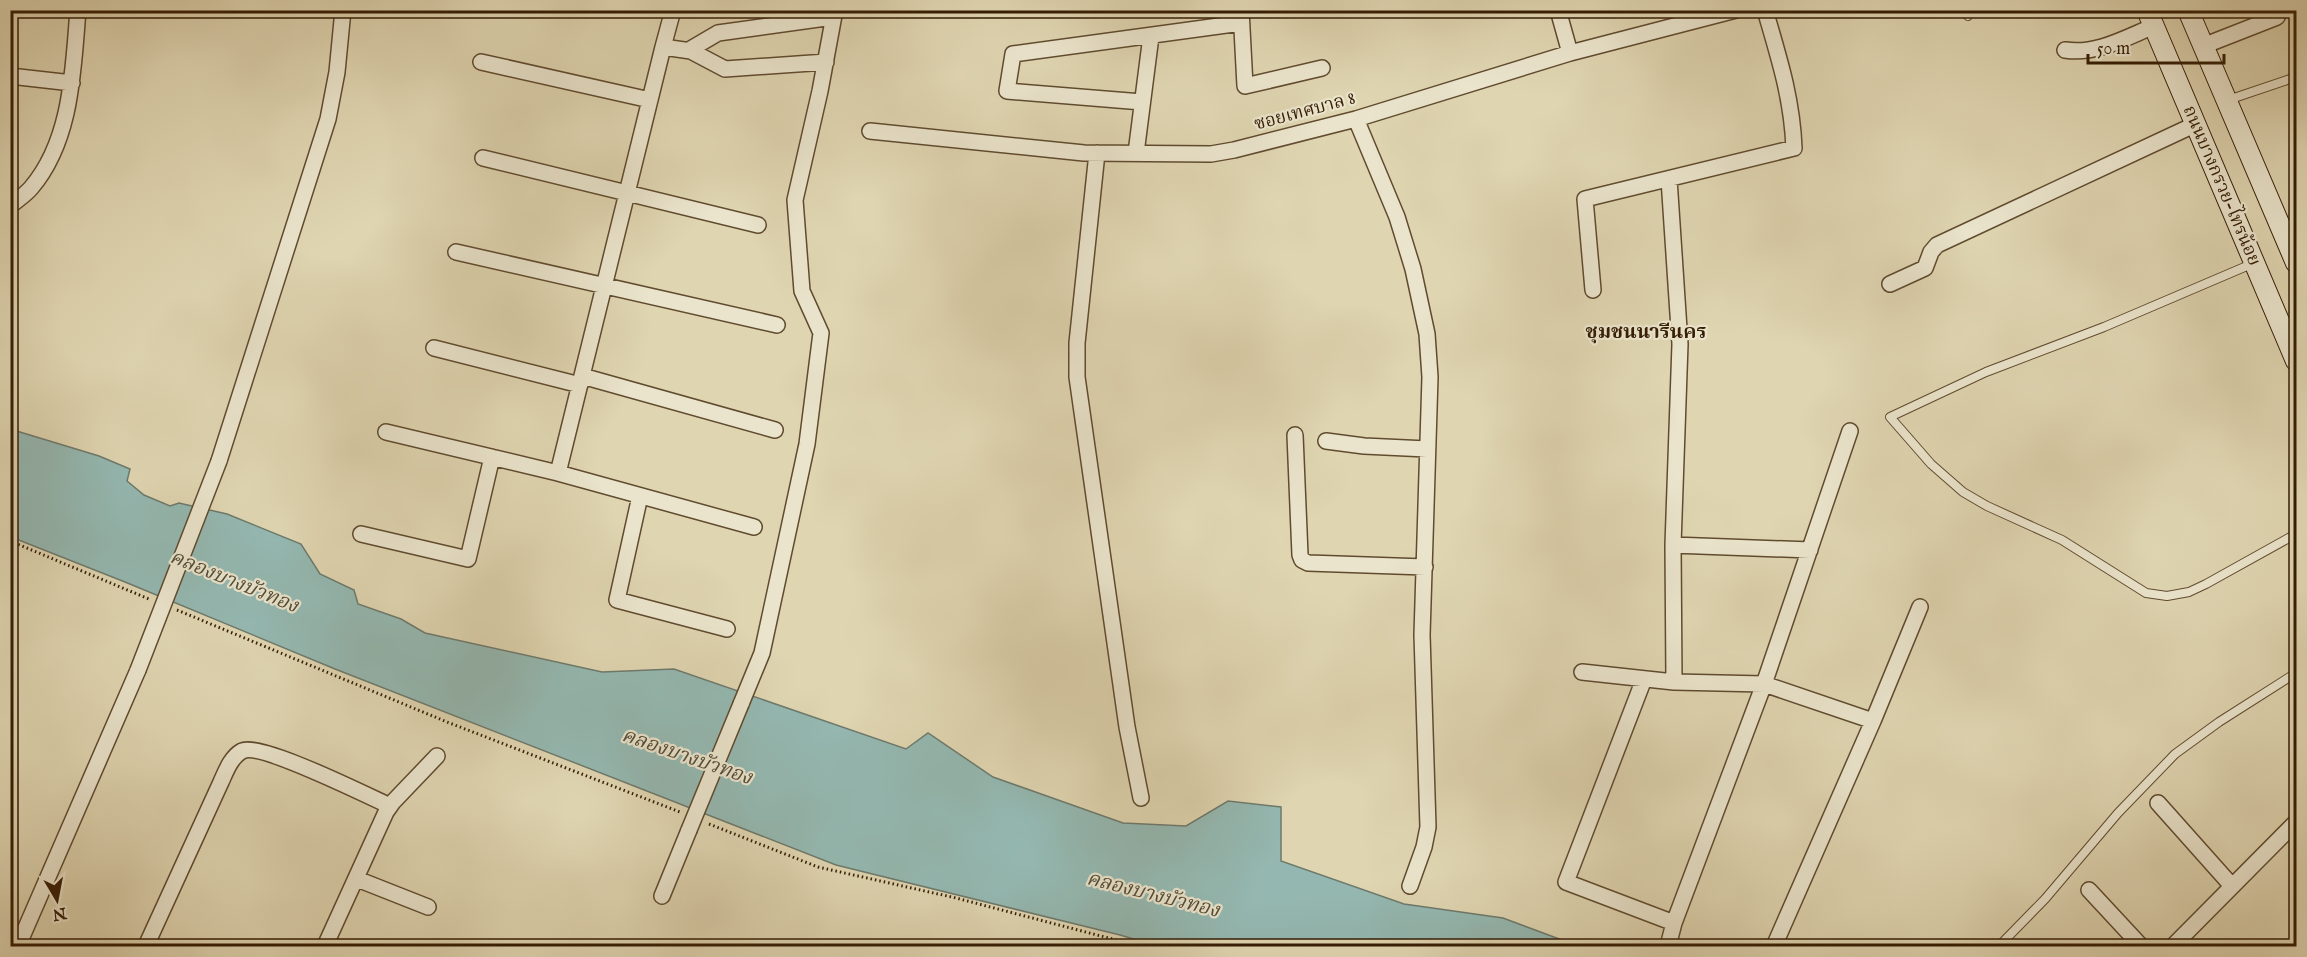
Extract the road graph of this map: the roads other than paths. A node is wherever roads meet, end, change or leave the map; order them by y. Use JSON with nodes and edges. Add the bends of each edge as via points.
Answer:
{"nodes":[{"id":1,"x":78,"y":10,"type":"edge"},
{"id":2,"x":343,"y":10,"type":"edge"},
{"id":3,"x":673,"y":10,"type":"edge"},
{"id":4,"x":1557,"y":10,"type":"edge"},
{"id":5,"x":1736,"y":10,"type":"edge"},
{"id":6,"x":1765,"y":10,"type":"edge"},
{"id":7,"x":2188,"y":10,"type":"edge"},
{"id":8,"x":834,"y":14,"type":"edge"},
{"id":9,"x":1707,"y":14,"type":"edge"},
{"id":10,"x":1241,"y":17,"type":"edge"},
{"id":11,"x":2277,"y":17,"type":"dead end"},
{"id":12,"x":2150,"y":18,"type":"edge"},
{"id":13,"x":1151,"y":36,"type":"junction"},
{"id":14,"x":2203,"y":46,"type":"junction"},
{"id":15,"x":663,"y":47,"type":"junction"},
{"id":16,"x":2065,"y":50,"type":"dead end"},
{"id":17,"x":691,"y":51,"type":"junction"},
{"id":18,"x":1570,"y":53,"type":"junction"},
{"id":19,"x":481,"y":62,"type":"dead end"},
{"id":20,"x":826,"y":62,"type":"junction"},
{"id":21,"x":1322,"y":68,"type":"dead end"},
{"id":22,"x":10,"y":76,"type":"edge"},
{"id":23,"x":2296,"y":77,"type":"edge"},
{"id":24,"x":72,"y":83,"type":"junction"},
{"id":25,"x":650,"y":100,"type":"junction"},
{"id":26,"x":2228,"y":100,"type":"junction"},
{"id":27,"x":1142,"y":102,"type":"junction"},
{"id":28,"x":1356,"y":119,"type":"junction"},
{"id":29,"x":2194,"y":125,"type":"junction"},
{"id":30,"x":870,"y":131,"type":"dead end"},
{"id":31,"x":1097,"y":153,"type":"junction"},
{"id":32,"x":1136,"y":153,"type":"junction"},
{"id":33,"x":483,"y":158,"type":"dead end"},
{"id":34,"x":1669,"y":179,"type":"junction"},
{"id":35,"x":627,"y":192,"type":"junction"},
{"id":36,"x":10,"y":207,"type":"edge"},
{"id":37,"x":758,"y":225,"type":"dead end"},
{"id":38,"x":456,"y":252,"type":"dead end"},
{"id":39,"x":2254,"y":263,"type":"junction"},
{"id":40,"x":2296,"y":263,"type":"edge"},
{"id":41,"x":1890,"y":284,"type":"dead end"},
{"id":42,"x":604,"y":287,"type":"junction"},
{"id":43,"x":1593,"y":290,"type":"dead end"},
{"id":44,"x":777,"y":325,"type":"dead end"},
{"id":45,"x":434,"y":348,"type":"dead end"},
{"id":46,"x":2296,"y":361,"type":"edge"},
{"id":47,"x":581,"y":380,"type":"junction"},
{"id":48,"x":775,"y":430,"type":"dead end"},
{"id":49,"x":1850,"y":431,"type":"dead end"},
{"id":50,"x":386,"y":432,"type":"dead end"},
{"id":51,"x":1295,"y":435,"type":"dead end"},
{"id":52,"x":1326,"y":441,"type":"dead end"},
{"id":53,"x":1427,"y":449,"type":"junction"},
{"id":54,"x":492,"y":457,"type":"junction"},
{"id":55,"x":558,"y":473,"type":"junction"},
{"id":56,"x":640,"y":496,"type":"junction"},
{"id":57,"x":754,"y":527,"type":"dead end"},
{"id":58,"x":361,"y":534,"type":"dead end"},
{"id":59,"x":2296,"y":534,"type":"edge"},
{"id":60,"x":1673,"y":545,"type":"junction"},
{"id":61,"x":1810,"y":550,"type":"junction"},
{"id":62,"x":1425,"y":567,"type":"junction"},
{"id":63,"x":1920,"y":607,"type":"dead end"},
{"id":64,"x":727,"y":629,"type":"dead end"},
{"id":65,"x":1582,"y":672,"type":"dead end"},
{"id":66,"x":2296,"y":673,"type":"edge"},
{"id":67,"x":1644,"y":679,"type":"junction"},
{"id":68,"x":1674,"y":682,"type":"junction"},
{"id":69,"x":1764,"y":684,"type":"junction"},
{"id":70,"x":1873,"y":721,"type":"junction"},
{"id":71,"x":437,"y":756,"type":"dead end"},
{"id":72,"x":1142,"y":798,"type":"dead end"},
{"id":73,"x":2158,"y":803,"type":"dead end"},
{"id":74,"x":390,"y":806,"type":"junction"},
{"id":75,"x":2296,"y":822,"type":"edge"},
{"id":76,"x":357,"y":879,"type":"junction"},
{"id":77,"x":1410,"y":886,"type":"dead end"},
{"id":78,"x":2232,"y":886,"type":"junction"},
{"id":79,"x":2090,"y":890,"type":"dead end"},
{"id":80,"x":662,"y":896,"type":"dead end"},
{"id":81,"x":428,"y":907,"type":"dead end"},
{"id":82,"x":1674,"y":923,"type":"junction"},
{"id":83,"x":1775,"y":944,"type":"dead end"},
{"id":84,"x":18,"y":946,"type":"edge"},
{"id":85,"x":146,"y":946,"type":"edge"},
{"id":86,"x":325,"y":946,"type":"edge"},
{"id":87,"x":1668,"y":946,"type":"edge"},
{"id":88,"x":1999,"y":946,"type":"edge"},
{"id":89,"x":2141,"y":946,"type":"edge"},
{"id":90,"x":2173,"y":946,"type":"edge"}],
"edges":[{"from":1,"to":24,"type":"street"},
{"from":2,"to":84,"type":"street","bridge":true,"via":[[328,119],[219,461],[138,670]]},
{"from":3,"to":15,"type":"street"},
{"from":4,"to":18,"type":"street"},
{"from":5,"to":9,"type":"street","name":"ซอยเทศบาล 8"},
{"from":6,"to":34,"type":"street","via":[[1793,115],[1794,148]]},
{"from":7,"to":14,"type":"main road"},
{"from":8,"to":17,"type":"street","via":[[718,33]]},
{"from":8,"to":20,"type":"street"},
{"from":9,"to":18,"type":"street","name":"ซอยเทศบาล 8"},
{"from":10,"to":13,"type":"street"},
{"from":10,"to":21,"type":"street","via":[[1245,86]]},
{"from":11,"to":14,"type":"street"},
{"from":12,"to":16,"type":"street","via":[[2092,51]]},
{"from":12,"to":29,"type":"main road","name":"ถนนบางกรวย-ไทรน้อย"},
{"from":13,"to":27,"type":"street"},
{"from":13,"to":27,"type":"street","via":[[1013,54],[1006,91]]},
{"from":14,"to":26,"type":"main road"},
{"from":15,"to":17,"type":"street"},
{"from":15,"to":25,"type":"street"},
{"from":17,"to":20,"type":"street","via":[[725,69]]},
{"from":18,"to":28,"type":"street","name":"ซอยเทศบาล 8"},
{"from":19,"to":25,"type":"street"},
{"from":20,"to":80,"type":"street","bridge":true,"via":[[795,200],[801,291],[821,333],[807,444],[762,653]]},
{"from":22,"to":24,"type":"street"},
{"from":23,"to":26,"type":"lane"},
{"from":24,"to":36,"type":"street","via":[[51,159],[31,188]]},
{"from":25,"to":35,"type":"street"},
{"from":26,"to":40,"type":"main road"},
{"from":27,"to":32,"type":"street"},
{"from":28,"to":32,"type":"street","name":"ซอยเทศบาล 8","via":[[1211,154]]},
{"from":28,"to":53,"type":"street","via":[[1397,217],[1425,323],[1430,377]]},
{"from":29,"to":39,"type":"main road","name":"ถนนบางกรวย-ไทรน้อย"},
{"from":29,"to":41,"type":"street","via":[[1937,245],[1925,268]]},
{"from":30,"to":31,"type":"street","name":"ซอยเทศบาล 8"},
{"from":31,"to":32,"type":"street","name":"ซอยเทศบาล 8"},
{"from":31,"to":72,"type":"street","via":[[1077,343],[1077,377],[1127,727]]},
{"from":33,"to":35,"type":"street"},
{"from":34,"to":43,"type":"street","via":[[1585,199]]},
{"from":34,"to":60,"type":"street","via":[[1680,344]]},
{"from":35,"to":37,"type":"street"},
{"from":35,"to":42,"type":"street"},
{"from":38,"to":42,"type":"street"},
{"from":39,"to":46,"type":"main road","name":"ถนนบางกรวย-ไทรน้อย"},
{"from":39,"to":59,"type":"lane","via":[[1986,372],[1890,417],[1931,464],[1963,492],[2062,540],[2146,593],[2166,596],[2206,585]]},
{"from":42,"to":44,"type":"street"},
{"from":42,"to":47,"type":"street"},
{"from":45,"to":47,"type":"street"},
{"from":47,"to":48,"type":"street"},
{"from":47,"to":55,"type":"street"},
{"from":49,"to":61,"type":"street"},
{"from":50,"to":54,"type":"street"},
{"from":51,"to":62,"type":"street","via":[[1302,560]]},
{"from":52,"to":53,"type":"street"},
{"from":53,"to":62,"type":"street"},
{"from":54,"to":55,"type":"street"},
{"from":54,"to":58,"type":"street","via":[[468,559]]},
{"from":55,"to":56,"type":"street"},
{"from":56,"to":57,"type":"street"},
{"from":56,"to":64,"type":"street","via":[[617,600]]},
{"from":60,"to":61,"type":"street"},
{"from":60,"to":68,"type":"street"},
{"from":61,"to":69,"type":"street"},
{"from":62,"to":77,"type":"street","via":[[1422,635],[1428,827]]},
{"from":63,"to":70,"type":"street"},
{"from":65,"to":67,"type":"street"},
{"from":66,"to":88,"type":"lane","via":[[2175,754]]},
{"from":67,"to":68,"type":"street"},
{"from":67,"to":82,"type":"street","via":[[1566,882]]},
{"from":68,"to":69,"type":"street"},
{"from":69,"to":70,"type":"street"},
{"from":69,"to":82,"type":"street"},
{"from":70,"to":83,"type":"street"},
{"from":71,"to":74,"type":"street"},
{"from":73,"to":78,"type":"street"},
{"from":74,"to":76,"type":"street"},
{"from":74,"to":85,"type":"street","via":[[293,762],[244,750],[220,782]]},
{"from":75,"to":78,"type":"street"},
{"from":76,"to":81,"type":"street"},
{"from":76,"to":86,"type":"street"},
{"from":78,"to":90,"type":"street"},
{"from":79,"to":89,"type":"street"},
{"from":82,"to":87,"type":"street"}]}
